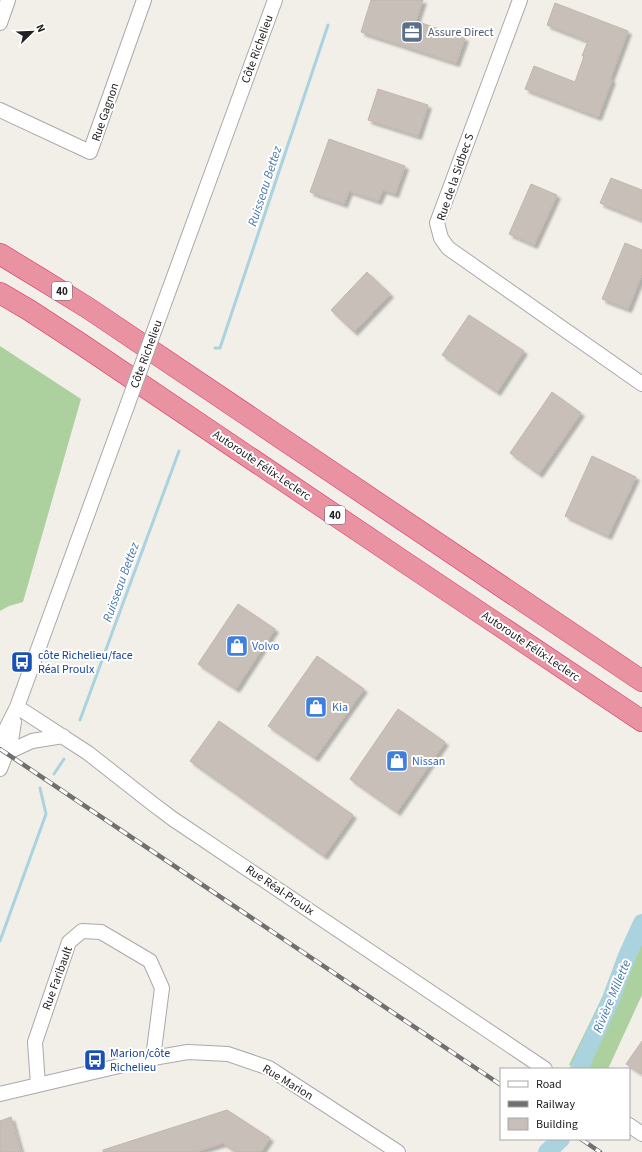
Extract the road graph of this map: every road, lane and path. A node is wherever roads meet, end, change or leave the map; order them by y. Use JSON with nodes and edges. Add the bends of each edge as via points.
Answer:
{"nodes":[{"id":1,"x":8,"y":0,"type":"edge"},
{"id":2,"x":144,"y":0,"type":"edge"},
{"id":3,"x":275,"y":0,"type":"edge"},
{"id":4,"x":520,"y":0,"type":"edge"},
{"id":5,"x":0,"y":23,"type":"edge"},
{"id":6,"x":0,"y":110,"type":"edge"},
{"id":7,"x":0,"y":254,"type":"edge"},
{"id":8,"x":0,"y":293,"type":"edge"},
{"id":9,"x":641,"y":379,"type":"edge"},
{"id":10,"x":642,"y":681,"type":"edge"},
{"id":11,"x":17,"y":707,"type":"junction"},
{"id":12,"x":642,"y":720,"type":"edge"},
{"id":13,"x":63,"y":736,"type":"junction"},
{"id":14,"x":3,"y":747,"type":"edge"},
{"id":15,"x":0,"y":769,"type":"edge"},
{"id":16,"x":153,"y":1058,"type":"junction"},
{"id":17,"x":544,"y":1068,"type":"edge"},
{"id":18,"x":38,"y":1085,"type":"junction"},
{"id":19,"x":0,"y":1094,"type":"edge"},
{"id":20,"x":630,"y":1126,"type":"edge"},
{"id":21,"x":642,"y":1134,"type":"edge"},
{"id":22,"x":398,"y":1152,"type":"edge"}],
"edges":[{"from":1,"to":5,"type":"street"},
{"from":2,"to":6,"type":"street","name":"Rue Gagnon","via":[[90,152]]},
{"from":3,"to":11,"type":"street","name":"Côte Richelieu","bridge":true},
{"from":4,"to":9,"type":"street","name":"Rue de la Sidbec S","via":[[438,222],[441,238],[448,248]]},
{"from":7,"to":10,"type":"highway","number":"40","via":[[88,308]]},
{"from":8,"to":12,"type":"highway","name":"Autoroute Félix-Leclerc","number":"40","via":[[82,344]]},
{"from":11,"to":13,"type":"street","name":"Rue Réal-Proulx"},
{"from":11,"to":14,"type":"street","name":"Côte Richelieu"},
{"from":13,"to":14,"type":"street"},
{"from":13,"to":17,"type":"street","name":"Rue Réal-Proulx","via":[[168,815]]},
{"from":14,"to":15,"type":"street","name":"Côte Richelieu"},
{"from":16,"to":18,"type":"street","name":"Rue Marion"},
{"from":16,"to":18,"type":"street","name":"Rue Faribault","via":[[162,988],[150,961],[101,932],[82,931],[69,942],[35,1042]]},
{"from":16,"to":22,"type":"street","name":"Rue Marion","via":[[188,1052],[228,1054],[269,1068]]},
{"from":18,"to":19,"type":"street","name":"Rue Marion"},
{"from":20,"to":21,"type":"street"}]}
